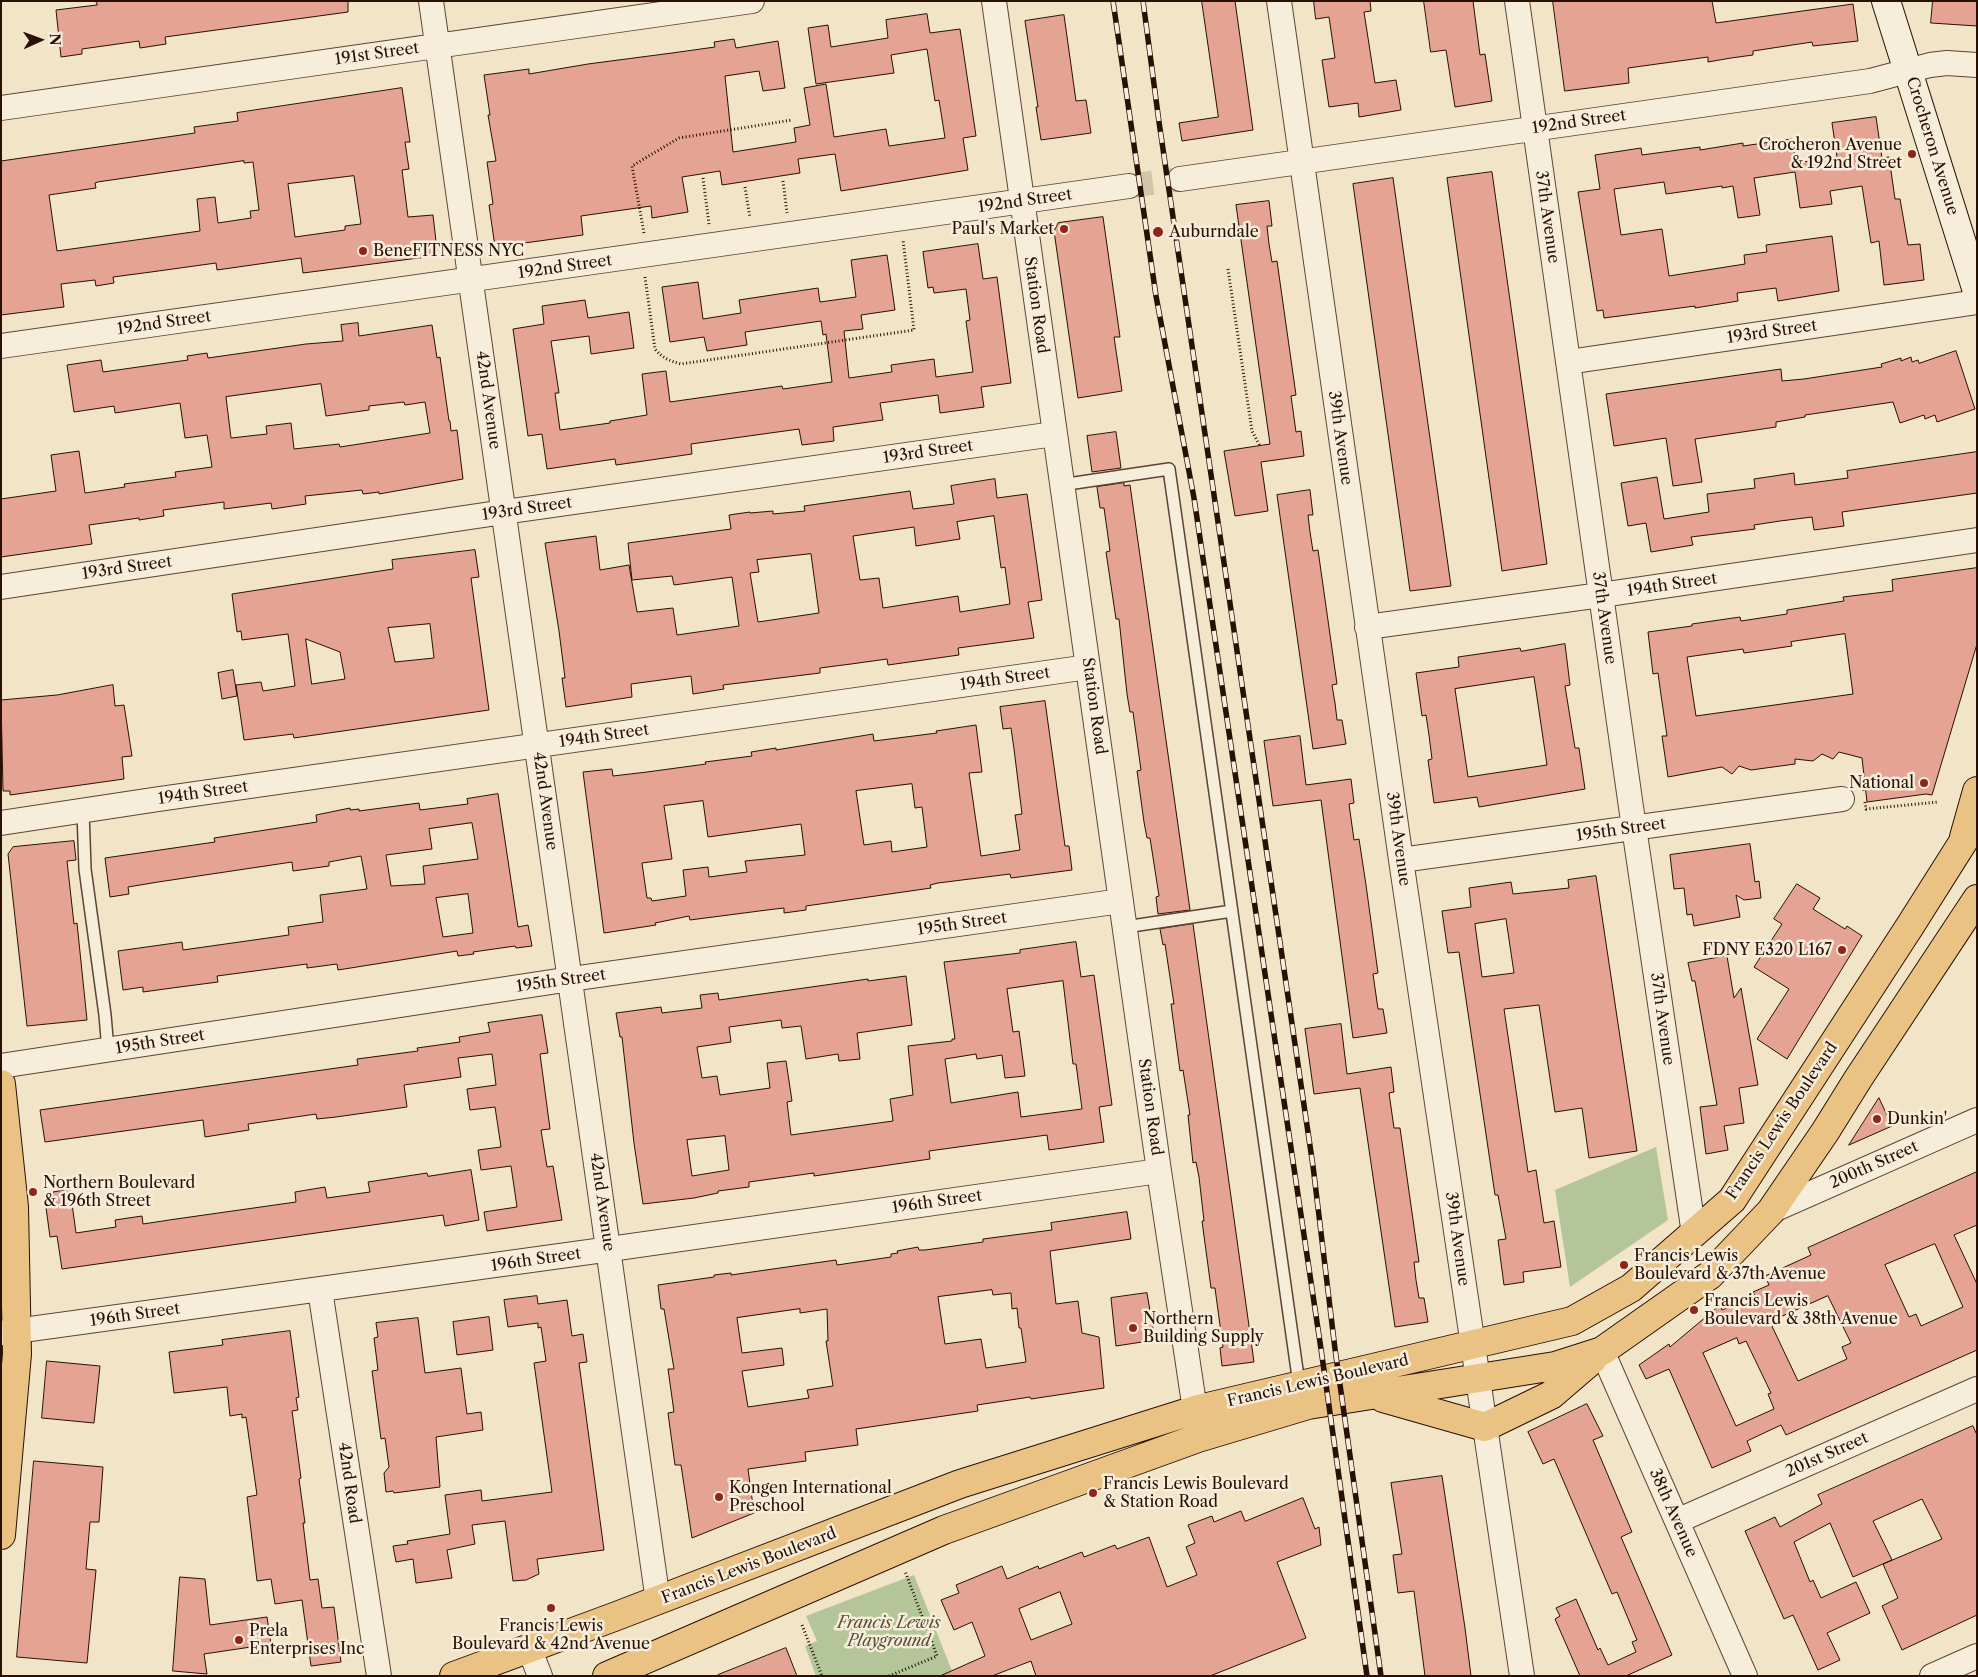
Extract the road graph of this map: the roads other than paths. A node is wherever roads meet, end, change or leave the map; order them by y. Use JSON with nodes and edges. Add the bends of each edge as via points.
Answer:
{"nodes":[{"id":1,"x":432,"y":1,"type":"edge"},
{"id":2,"x":752,"y":1,"type":"edge"},
{"id":3,"x":994,"y":1,"type":"edge"},
{"id":4,"x":1279,"y":1,"type":"edge"},
{"id":5,"x":1517,"y":1,"type":"edge"},
{"id":6,"x":1886,"y":1,"type":"edge"},
{"id":7,"x":438,"y":46,"type":"junction"},
{"id":8,"x":1977,"y":65,"type":"edge"},
{"id":9,"x":1908,"y":70,"type":"junction"},
{"id":10,"x":1,"y":108,"type":"edge"},
{"id":11,"x":1535,"y":128,"type":"junction"},
{"id":12,"x":1302,"y":162,"type":"junction"},
{"id":13,"x":1180,"y":179,"type":"tunnel mouth"},
{"id":14,"x":1129,"y":186,"type":"tunnel mouth"},
{"id":15,"x":1021,"y":201,"type":"junction"},
{"id":16,"x":471,"y":280,"type":"junction"},
{"id":17,"x":1977,"y":291,"type":"edge"},
{"id":18,"x":1977,"y":302,"type":"edge"},
{"id":19,"x":1,"y":346,"type":"edge"},
{"id":20,"x":1568,"y":362,"type":"junction"},
{"id":21,"x":1054,"y":434,"type":"junction"},
{"id":22,"x":1062,"y":485,"type":"junction"},
{"id":23,"x":504,"y":512,"type":"junction"},
{"id":24,"x":1977,"y":540,"type":"edge"},
{"id":25,"x":1,"y":587,"type":"edge"},
{"id":26,"x":1601,"y":595,"type":"junction"},
{"id":27,"x":1367,"y":627,"type":"junction"},
{"id":28,"x":1088,"y":667,"type":"junction"},
{"id":29,"x":537,"y":746,"type":"junction"},
{"id":30,"x":1977,"y":790,"type":"edge"},
{"id":31,"x":1857,"y":797,"type":"road end"},
{"id":32,"x":83,"y":811,"type":"junction"},
{"id":33,"x":1977,"y":820,"type":"edge"},
{"id":34,"x":1,"y":823,"type":"edge"},
{"id":35,"x":1634,"y":828,"type":"junction"},
{"id":36,"x":1961,"y":846,"type":"junction"},
{"id":37,"x":1401,"y":860,"type":"junction"},
{"id":38,"x":1977,"y":899,"type":"edge"},
{"id":39,"x":1121,"y":901,"type":"junction"},
{"id":40,"x":1232,"y":911,"type":"junction"},
{"id":41,"x":1125,"y":927,"type":"junction"},
{"id":42,"x":570,"y":979,"type":"junction"},
{"id":43,"x":108,"y":1050,"type":"junction"},
{"id":44,"x":1,"y":1066,"type":"edge"},
{"id":45,"x":1,"y":1084,"type":"edge"},
{"id":46,"x":1977,"y":1120,"type":"edge"},
{"id":47,"x":1159,"y":1171,"type":"junction"},
{"id":48,"x":1771,"y":1210,"type":"junction"},
{"id":49,"x":1694,"y":1234,"type":"junction"},
{"id":50,"x":608,"y":1249,"type":"junction"},
{"id":51,"x":320,"y":1290,"type":"junction"},
{"id":52,"x":11,"y":1339,"type":"edge"},
{"id":53,"x":1472,"y":1344,"type":"junction"},
{"id":54,"x":1602,"y":1351,"type":"junction"},
{"id":55,"x":1478,"y":1378,"type":"junction"},
{"id":56,"x":1299,"y":1384,"type":"junction"},
{"id":57,"x":1977,"y":1388,"type":"edge"},
{"id":58,"x":1374,"y":1396,"type":"junction"},
{"id":59,"x":1195,"y":1410,"type":"junction"},
{"id":60,"x":1485,"y":1427,"type":"junction"},
{"id":61,"x":1677,"y":1521,"type":"junction"},
{"id":62,"x":1,"y":1535,"type":"edge"},
{"id":63,"x":658,"y":1601,"type":"junction"},
{"id":64,"x":529,"y":1648,"type":"junction"},
{"id":65,"x":1977,"y":1656,"type":"edge"},
{"id":66,"x":494,"y":1669,"type":"edge"},
{"id":67,"x":379,"y":1676,"type":"edge"},
{"id":68,"x":454,"y":1676,"type":"edge"},
{"id":69,"x":540,"y":1676,"type":"edge"},
{"id":70,"x":607,"y":1676,"type":"edge"},
{"id":71,"x":1522,"y":1676,"type":"edge"},
{"id":72,"x":1745,"y":1676,"type":"edge"},
{"id":73,"x":1932,"y":1676,"type":"edge"}],
"edges":[{"from":1,"to":7,"type":"street","name":"42nd Avenue"},
{"from":2,"to":7,"type":"street","name":"191st Street"},
{"from":3,"to":15,"type":"street","name":"Station Road"},
{"from":4,"to":12,"type":"street","name":"39th Avenue"},
{"from":5,"to":11,"type":"street","name":"37th Avenue"},
{"from":6,"to":9,"type":"street","name":"Crocheron Avenue"},
{"from":7,"to":10,"type":"street","name":"191st Street"},
{"from":7,"to":16,"type":"street","name":"42nd Avenue"},
{"from":8,"to":9,"type":"street","name":"192nd Street","via":[[1947,63]]},
{"from":9,"to":11,"type":"street","name":"192nd Street","via":[[1870,80]]},
{"from":9,"to":17,"type":"street","name":"Crocheron Avenue"},
{"from":11,"to":12,"type":"street","name":"192nd Street"},
{"from":11,"to":20,"type":"street","name":"37th Avenue"},
{"from":12,"to":13,"type":"street","name":"192nd Street"},
{"from":12,"to":27,"type":"street","name":"39th Avenue"},
{"from":14,"to":15,"type":"street","name":"192nd Street"},
{"from":15,"to":16,"type":"street","name":"192nd Street"},
{"from":15,"to":21,"type":"street","name":"Station Road"},
{"from":16,"to":19,"type":"street","name":"192nd Street"},
{"from":16,"to":23,"type":"street","name":"42nd Avenue"},
{"from":18,"to":20,"type":"street","name":"193rd Street"},
{"from":20,"to":26,"type":"street","name":"37th Avenue"},
{"from":21,"to":22,"type":"street","name":"Station Road"},
{"from":21,"to":23,"type":"street","name":"193rd Street"},
{"from":22,"to":28,"type":"street","name":"Station Road"},
{"from":22,"to":40,"type":"lane","via":[[1169,469]]},
{"from":23,"to":25,"type":"street","name":"193rd Street"},
{"from":23,"to":29,"type":"street","name":"42nd Avenue"},
{"from":24,"to":26,"type":"street","name":"194th Street"},
{"from":26,"to":27,"type":"street","name":"194th Street"},
{"from":26,"to":35,"type":"street","name":"37th Avenue"},
{"from":27,"to":37,"type":"street","name":"39th Avenue"},
{"from":28,"to":29,"type":"street","name":"194th Street"},
{"from":28,"to":39,"type":"street","name":"Station Road"},
{"from":29,"to":32,"type":"street","name":"194th Street"},
{"from":29,"to":42,"type":"street","name":"42nd Avenue"},
{"from":30,"to":36,"type":"main road"},
{"from":31,"to":35,"type":"street","name":"195th Street"},
{"from":32,"to":34,"type":"street","name":"194th Street"},
{"from":32,"to":43,"type":"lane","via":[[85,869]]},
{"from":33,"to":36,"type":"main road","name":"Francis Lewis Boulevard"},
{"from":35,"to":37,"type":"street","name":"195th Street"},
{"from":35,"to":49,"type":"street","name":"37th Avenue"},
{"from":36,"to":49,"type":"main road","name":"Francis Lewis Boulevard","via":[[1732,1200]]},
{"from":37,"to":53,"type":"street","name":"39th Avenue"},
{"from":38,"to":48,"type":"main road","name":"Francis Lewis Boulevard"},
{"from":39,"to":41,"type":"street","name":"Station Road"},
{"from":39,"to":42,"type":"street","name":"195th Street"},
{"from":40,"to":41,"type":"lane"},
{"from":40,"to":56,"type":"lane"},
{"from":41,"to":47,"type":"street","name":"Station Road"},
{"from":42,"to":43,"type":"street","name":"195th Street"},
{"from":42,"to":50,"type":"street","name":"42nd Avenue"},
{"from":43,"to":44,"type":"street","name":"195th Street"},
{"from":45,"to":52,"type":"main road","via":[[14,1207]]},
{"from":46,"to":48,"type":"street","name":"200th Street"},
{"from":47,"to":50,"type":"street","name":"196th Street"},
{"from":47,"to":59,"type":"street","name":"Station Road"},
{"from":48,"to":54,"type":"main road","name":"Francis Lewis Boulevard","via":[[1710,1275]]},
{"from":49,"to":53,"type":"main road","name":"Francis Lewis Boulevard","via":[[1631,1288],[1572,1321]]},
{"from":50,"to":51,"type":"street","name":"196th Street"},
{"from":50,"to":63,"type":"street","name":"42nd Avenue"},
{"from":51,"to":52,"type":"street","name":"196th Street"},
{"from":51,"to":67,"type":"street","name":"42nd Road"},
{"from":52,"to":62,"type":"main road"},
{"from":53,"to":55,"type":"street","name":"39th Avenue"},
{"from":53,"to":56,"type":"main road","name":"Francis Lewis Boulevard"},
{"from":54,"to":55,"type":"main road","name":"Francis Lewis Boulevard","via":[[1555,1366]]},
{"from":54,"to":60,"type":"main road","via":[[1551,1395]]},
{"from":54,"to":61,"type":"street","name":"38th Avenue"},
{"from":55,"to":58,"type":"main road","name":"Francis Lewis Boulevard"},
{"from":55,"to":60,"type":"street","name":"39th Avenue"},
{"from":56,"to":59,"type":"main road","name":"Francis Lewis Boulevard"},
{"from":57,"to":61,"type":"street","name":"201st Street"},
{"from":58,"to":60,"type":"main road"},
{"from":58,"to":70,"type":"main road","name":"Francis Lewis Boulevard","via":[[1308,1405],[1198,1438],[944,1530]]},
{"from":59,"to":63,"type":"main road","name":"Francis Lewis Boulevard","via":[[960,1484]]},
{"from":60,"to":71,"type":"street","name":"39th Avenue"},
{"from":61,"to":72,"type":"street","name":"38th Avenue"},
{"from":63,"to":64,"type":"main road","name":"Francis Lewis Boulevard"},
{"from":64,"to":66,"type":"main road","name":"Francis Lewis Boulevard"},
{"from":64,"to":69,"type":"street"},
{"from":65,"to":73,"type":"street"},
{"from":66,"to":68,"type":"main road","name":"Francis Lewis Boulevard"}]}
